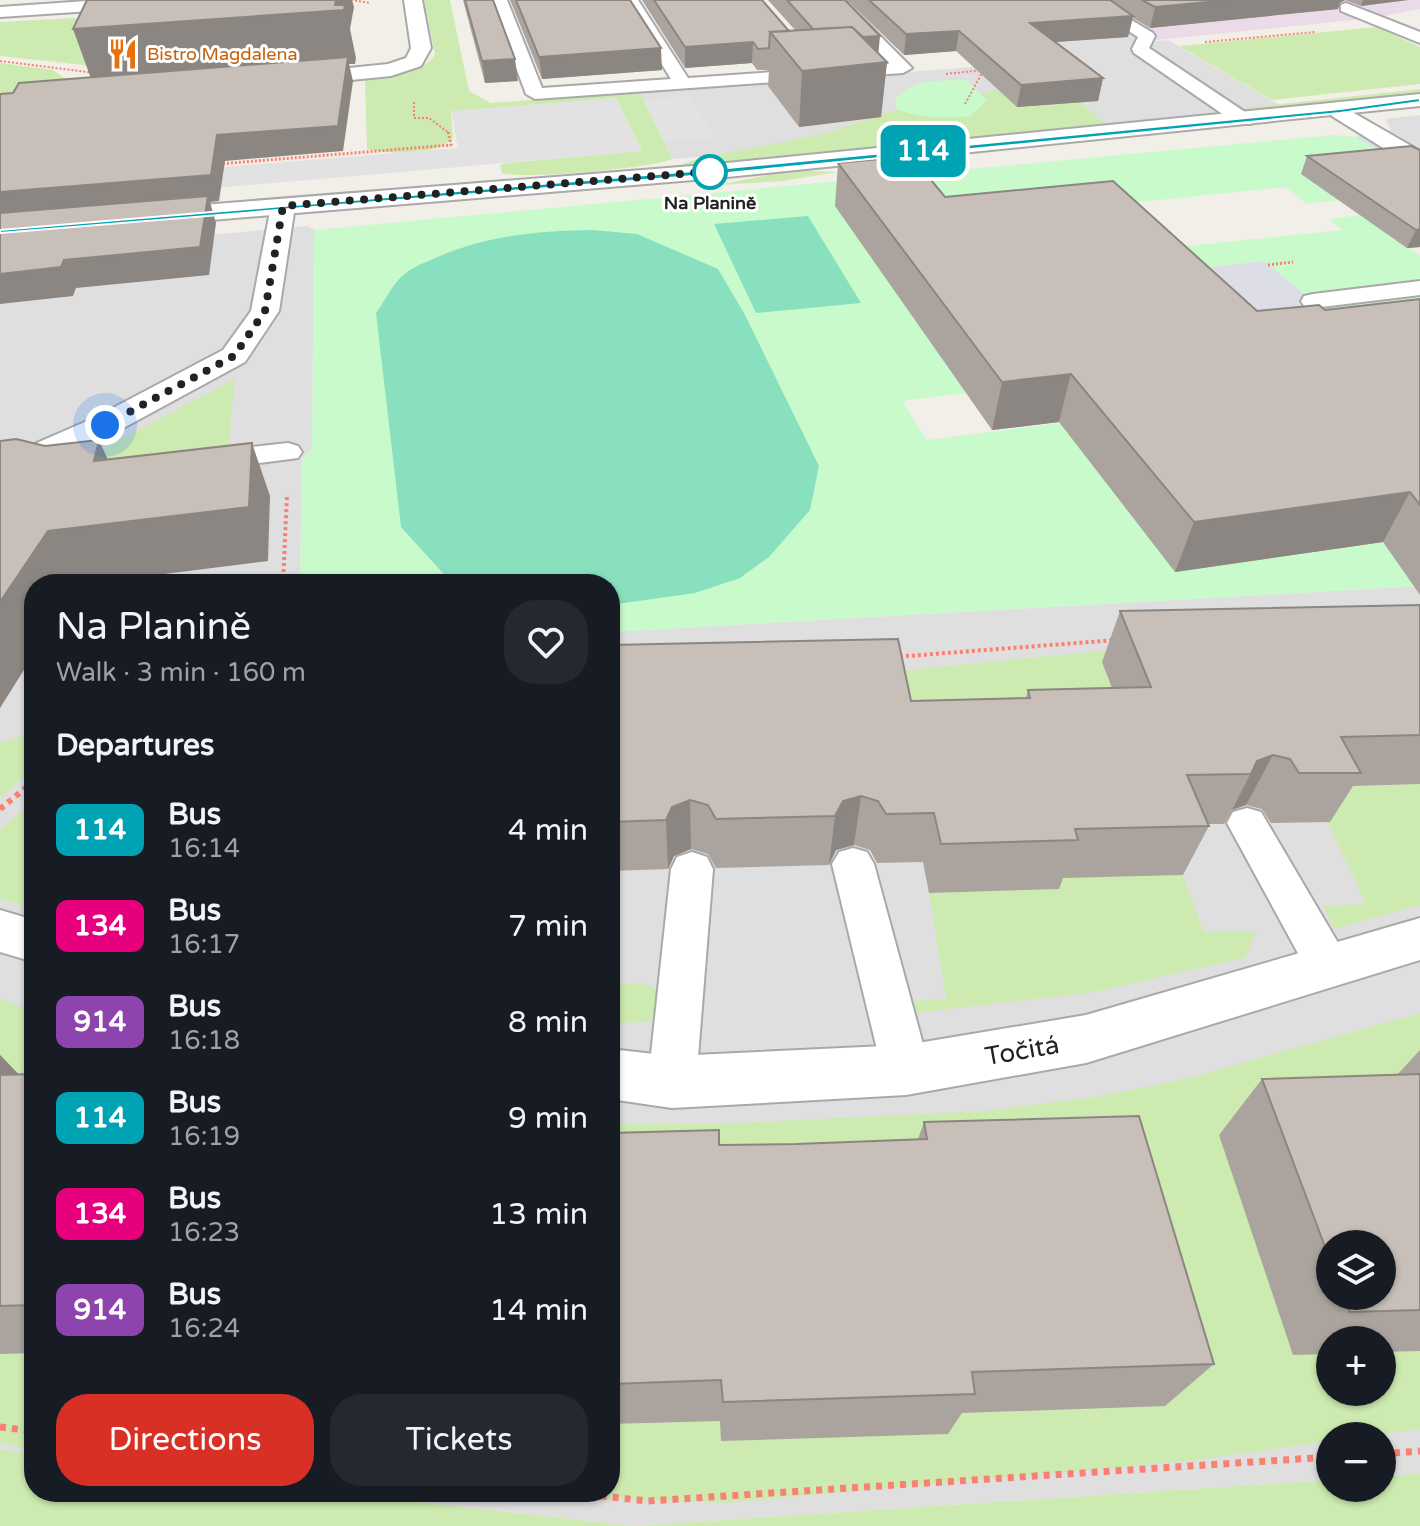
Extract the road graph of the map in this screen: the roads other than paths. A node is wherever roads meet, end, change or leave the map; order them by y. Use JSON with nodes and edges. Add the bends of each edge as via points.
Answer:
{"nodes":[{"id":1,"x":182,"y":0,"type":"edge"},
{"id":2,"x":413,"y":0,"type":"edge"},
{"id":3,"x":499,"y":0,"type":"edge"},
{"id":4,"x":630,"y":0,"type":"edge"},
{"id":5,"x":77,"y":3,"type":"edge"},
{"id":6,"x":1346,"y":8,"type":"dead end"},
{"id":7,"x":845,"y":9,"type":"edge"},
{"id":8,"x":1108,"y":11,"type":"edge"},
{"id":9,"x":0,"y":12,"type":"edge"},
{"id":10,"x":1420,"y":38,"type":"edge"},
{"id":11,"x":802,"y":53,"type":"edge"},
{"id":12,"x":820,"y":74,"type":"junction"},
{"id":13,"x":272,"y":81,"type":"edge"},
{"id":14,"x":683,"y":84,"type":"junction"},
{"id":15,"x":1420,"y":100,"type":"edge"},
{"id":16,"x":1340,"y":111,"type":"junction"},
{"id":17,"x":1244,"y":120,"type":"junction"},
{"id":18,"x":1420,"y":161,"type":"edge"},
{"id":19,"x":283,"y":206,"type":"junction"},
{"id":20,"x":133,"y":219,"type":"edge"},
{"id":21,"x":1420,"y":288,"type":"edge"},
{"id":22,"x":1313,"y":301,"type":"dead end"},
{"id":23,"x":74,"y":439,"type":"junction"},
{"id":24,"x":0,"y":449,"type":"edge"},
{"id":25,"x":288,"y":452,"type":"dead end"},
{"id":26,"x":182,"y":464,"type":"edge"},
{"id":27,"x":0,"y":471,"type":"edge"},
{"id":28,"x":46,"y":480,"type":"edge"},
{"id":29,"x":0,"y":485,"type":"edge"},
{"id":30,"x":1247,"y":823,"type":"dead end"},
{"id":31,"x":853,"y":864,"type":"dead end"},
{"id":32,"x":692,"y":869,"type":"dead end"},
{"id":33,"x":0,"y":931,"type":"edge"},
{"id":34,"x":24,"y":938,"type":"edge"},
{"id":35,"x":1420,"y":939,"type":"edge"},
{"id":36,"x":1328,"y":966,"type":"junction"},
{"id":37,"x":906,"y":1070,"type":"junction"},
{"id":38,"x":620,"y":1075,"type":"edge"},
{"id":39,"x":672,"y":1082,"type":"junction"}],
"edges":[{"from":1,"to":5,"type":"street"},
{"from":2,"to":13,"type":"street","via":[[421,48],[414,62],[391,70]]},
{"from":3,"to":14,"type":"lane","via":[[535,94]]},
{"from":4,"to":14,"type":"lane"},
{"from":5,"to":9,"type":"street"},
{"from":6,"to":10,"type":"lane"},
{"from":7,"to":12,"type":"lane","via":[[903,68]]},
{"from":8,"to":17,"type":"lane","via":[[1147,36],[1140,49]]},
{"from":11,"to":12,"type":"lane"},
{"from":12,"to":14,"type":"lane"},
{"from":15,"to":16,"type":"street"},
{"from":16,"to":17,"type":"street"},
{"from":16,"to":18,"type":"street"},
{"from":17,"to":19,"type":"street"},
{"from":19,"to":20,"type":"street"},
{"from":19,"to":23,"type":"street","via":[[265,311],[234,356]]},
{"from":21,"to":22,"type":"lane"},
{"from":23,"to":24,"type":"street"},
{"from":23,"to":27,"type":"street"},
{"from":25,"to":26,"type":"lane"},
{"from":28,"to":29,"type":"lane"},
{"from":30,"to":36,"type":"lane"},
{"from":31,"to":37,"type":"lane"},
{"from":32,"to":39,"type":"lane"},
{"from":33,"to":34,"type":"street"},
{"from":35,"to":36,"type":"street","name":"Točitá"},
{"from":36,"to":37,"type":"street","name":"Točitá","via":[[1086,1039]]},
{"from":37,"to":39,"type":"street","name":"Točitá"},
{"from":38,"to":39,"type":"street","name":"Točitá"}]}
